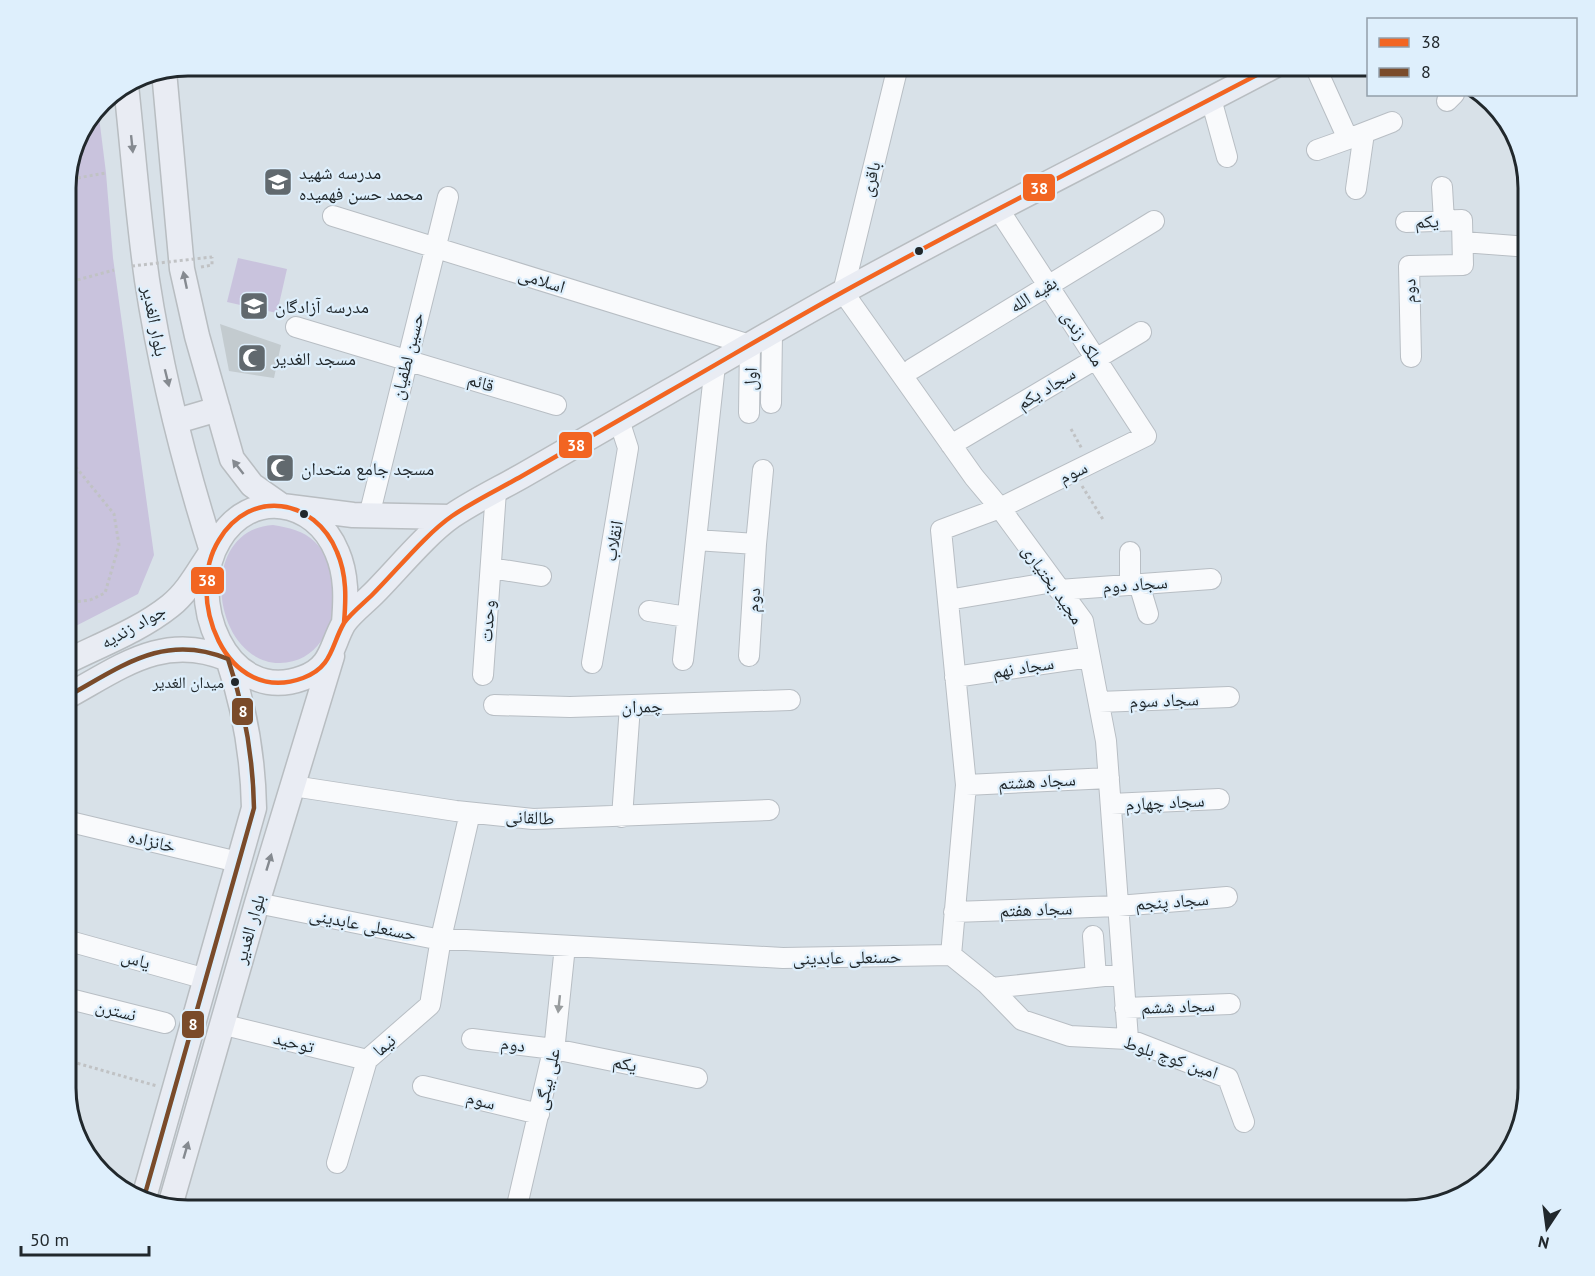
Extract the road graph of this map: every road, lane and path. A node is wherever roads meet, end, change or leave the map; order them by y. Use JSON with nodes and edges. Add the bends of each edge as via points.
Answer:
{"nodes":[{"id":1,"x":895,"y":76,"type":"edge"},
{"id":2,"x":1252,"y":76,"type":"edge"},
{"id":3,"x":1321,"y":76,"type":"edge"},
{"id":4,"x":165,"y":79,"type":"edge"},
{"id":5,"x":127,"y":94,"type":"edge"},
{"id":6,"x":1211,"y":99,"type":"junction"},
{"id":7,"x":1392,"y":122,"type":"dead end"},
{"id":8,"x":1356,"y":136,"type":"junction"},
{"id":9,"x":1317,"y":150,"type":"dead end"},
{"id":10,"x":1227,"y":157,"type":"dead end"},
{"id":11,"x":106,"y":173,"type":"dead end"},
{"id":12,"x":77,"y":178,"type":"edge"},
{"id":13,"x":1442,"y":186,"type":"dead end"},
{"id":14,"x":1356,"y":189,"type":"dead end"},
{"id":15,"x":448,"y":197,"type":"dead end"},
{"id":16,"x":999,"y":210,"type":"junction"},
{"id":17,"x":333,"y":216,"type":"dead end"},
{"id":18,"x":1154,"y":221,"type":"dead end"},
{"id":19,"x":1444,"y":221,"type":"junction"},
{"id":20,"x":1406,"y":222,"type":"dead end"},
{"id":21,"x":1463,"y":242,"type":"junction"},
{"id":22,"x":1518,"y":246,"type":"edge"},
{"id":23,"x":435,"y":247,"type":"junction"},
{"id":24,"x":212,"y":265,"type":"dead end"},
{"id":25,"x":132,"y":266,"type":"dead end"},
{"id":26,"x":114,"y":270,"type":"dead end"},
{"id":27,"x":77,"y":280,"type":"edge"},
{"id":28,"x":1048,"y":284,"type":"junction"},
{"id":29,"x":843,"y":292,"type":"junction"},
{"id":30,"x":296,"y":327,"type":"dead end"},
{"id":31,"x":772,"y":332,"type":"junction"},
{"id":32,"x":1142,"y":332,"type":"dead end"},
{"id":33,"x":750,"y":345,"type":"junction"},
{"id":34,"x":1411,"y":357,"type":"dead end"},
{"id":35,"x":1096,"y":358,"type":"junction"},
{"id":36,"x":406,"y":360,"type":"junction"},
{"id":37,"x":715,"y":366,"type":"junction"},
{"id":38,"x":912,"y":369,"type":"dead end"},
{"id":39,"x":771,"y":403,"type":"dead end"},
{"id":40,"x":556,"y":405,"type":"dead end"},
{"id":41,"x":218,"y":409,"type":"junction"},
{"id":42,"x":749,"y":413,"type":"dead end"},
{"id":43,"x":619,"y":420,"type":"junction"},
{"id":44,"x":177,"y":421,"type":"junction"},
{"id":45,"x":1146,"y":436,"type":"joint"},
{"id":46,"x":951,"y":445,"type":"junction"},
{"id":47,"x":77,"y":468,"type":"edge"},
{"id":48,"x":763,"y":470,"type":"dead end"},
{"id":49,"x":1074,"y":472,"type":"junction"},
{"id":50,"x":496,"y":491,"type":"junction"},
{"id":51,"x":282,"y":506,"type":"junction"},
{"id":52,"x":1000,"y":508,"type":"junction"},
{"id":53,"x":369,"y":516,"type":"junction"},
{"id":54,"x":450,"y":517,"type":"junction"},
{"id":55,"x":1104,"y":521,"type":"dead end"},
{"id":56,"x":696,"y":540,"type":"junction"},
{"id":57,"x":756,"y":544,"type":"junction"},
{"id":58,"x":212,"y":551,"type":"junction"},
{"id":59,"x":1130,"y":552,"type":"dead end"},
{"id":60,"x":491,"y":568,"type":"junction"},
{"id":61,"x":541,"y":576,"type":"dead end"},
{"id":62,"x":1211,"y":579,"type":"dead end"},
{"id":63,"x":1134,"y":584,"type":"junction"},
{"id":64,"x":1056,"y":586,"type":"junction"},
{"id":65,"x":948,"y":600,"type":"junction"},
{"id":66,"x":77,"y":602,"type":"edge"},
{"id":67,"x":649,"y":611,"type":"dead end"},
{"id":68,"x":1148,"y":614,"type":"dead end"},
{"id":69,"x":687,"y":617,"type":"junction"},
{"id":70,"x":344,"y":623,"type":"junction"},
{"id":71,"x":332,"y":654,"type":"junction"},
{"id":72,"x":77,"y":656,"type":"edge"},
{"id":73,"x":749,"y":656,"type":"dead end"},
{"id":74,"x":1090,"y":657,"type":"junction"},
{"id":75,"x":228,"y":659,"type":"junction"},
{"id":76,"x":683,"y":660,"type":"dead end"},
{"id":77,"x":592,"y":663,"type":"dead end"},
{"id":78,"x":483,"y":675,"type":"dead end"},
{"id":79,"x":956,"y":677,"type":"junction"},
{"id":80,"x":77,"y":691,"type":"edge"},
{"id":81,"x":1229,"y":697,"type":"dead end"},
{"id":82,"x":790,"y":700,"type":"dead end"},
{"id":83,"x":1099,"y":702,"type":"junction"},
{"id":84,"x":494,"y":705,"type":"dead end"},
{"id":85,"x":630,"y":706,"type":"junction"},
{"id":86,"x":1109,"y":778,"type":"junction"},
{"id":87,"x":966,"y":785,"type":"junction"},
{"id":88,"x":293,"y":786,"type":"junction"},
{"id":89,"x":1219,"y":799,"type":"dead end"},
{"id":90,"x":1111,"y":804,"type":"junction"},
{"id":91,"x":769,"y":810,"type":"dead end"},
{"id":92,"x":470,"y":813,"type":"junction"},
{"id":93,"x":622,"y":817,"type":"junction"},
{"id":94,"x":77,"y":824,"type":"edge"},
{"id":95,"x":238,"y":862,"type":"junction"},
{"id":96,"x":1227,"y":897,"type":"dead end"},
{"id":97,"x":257,"y":903,"type":"junction"},
{"id":98,"x":1118,"y":906,"type":"junction"},
{"id":99,"x":954,"y":912,"type":"junction"},
{"id":100,"x":1094,"y":936,"type":"dead end"},
{"id":101,"x":441,"y":938,"type":"junction"},
{"id":102,"x":77,"y":943,"type":"edge"},
{"id":103,"x":565,"y":946,"type":"junction"},
{"id":104,"x":951,"y":955,"type":"junction"},
{"id":105,"x":1123,"y":974,"type":"junction"},
{"id":106,"x":1096,"y":977,"type":"junction"},
{"id":107,"x":206,"y":979,"type":"junction"},
{"id":108,"x":992,"y":988,"type":"junction"},
{"id":109,"x":77,"y":1001,"type":"edge"},
{"id":110,"x":1230,"y":1004,"type":"dead end"},
{"id":111,"x":1125,"y":1008,"type":"junction"},
{"id":112,"x":165,"y":1023,"type":"dead end"},
{"id":113,"x":221,"y":1024,"type":"junction"},
{"id":114,"x":472,"y":1039,"type":"dead end"},
{"id":115,"x":1128,"y":1039,"type":"junction"},
{"id":116,"x":554,"y":1049,"type":"junction"},
{"id":117,"x":367,"y":1060,"type":"junction"},
{"id":118,"x":77,"y":1063,"type":"edge"},
{"id":119,"x":697,"y":1077,"type":"dead end"},
{"id":120,"x":151,"y":1085,"type":"dead end"},
{"id":121,"x":423,"y":1086,"type":"dead end"},
{"id":122,"x":539,"y":1114,"type":"junction"},
{"id":123,"x":1244,"y":1122,"type":"dead end"},
{"id":124,"x":337,"y":1163,"type":"dead end"},
{"id":125,"x":146,"y":1191,"type":"edge"},
{"id":126,"x":172,"y":1198,"type":"edge"},
{"id":127,"x":518,"y":1200,"type":"edge"}],
"edges":[{"from":1,"to":29,"type":"street","name":"باقری"},
{"from":2,"to":6,"type":"main road"},
{"from":3,"to":8,"type":"street"},
{"from":41,"to":4,"type":"main road","name":"بلوار الغدیر","one_way":true,"via":[[182,269]]},
{"from":5,"to":44,"type":"main road","name":"بلوار الغدیر","one_way":true,"via":[[147,280]]},
{"from":6,"to":10,"type":"street"},
{"from":6,"to":16,"type":"main road"},
{"from":7,"to":8,"type":"street"},
{"from":8,"to":9,"type":"street"},
{"from":8,"to":14,"type":"street"},
{"from":11,"to":12,"type":"path"},
{"from":13,"to":19,"type":"street"},
{"from":15,"to":23,"type":"street","name":"حسین لطفیان"},
{"from":16,"to":28,"type":"street","name":"ملک زندی"},
{"from":16,"to":29,"type":"main road"},
{"from":17,"to":23,"type":"street","name":"اسلامی"},
{"from":18,"to":28,"type":"street","name":"بقیه الله"},
{"from":19,"to":20,"type":"street","name":"یکم"},
{"from":19,"to":21,"type":"street","name":"یکم","via":[[1462,220]]},
{"from":21,"to":22,"type":"street"},
{"from":21,"to":34,"type":"street","name":"دوم","via":[[1463,265],[1409,266]]},
{"from":23,"to":33,"type":"street","name":"اسلامی"},
{"from":23,"to":36,"type":"street","name":"حسین لطفیان"},
{"from":24,"to":25,"type":"path","bridge":true,"via":[[212,257]]},
{"from":26,"to":27,"type":"path"},
{"from":28,"to":35,"type":"street","name":"ملک زندی"},
{"from":28,"to":38,"type":"street","name":"بقیه الله"},
{"from":29,"to":31,"type":"main road"},
{"from":29,"to":46,"type":"street","name":"مجید بختیاری"},
{"from":30,"to":36,"type":"street","name":"قائم"},
{"from":31,"to":33,"type":"main road"},
{"from":31,"to":39,"type":"street"},
{"from":32,"to":35,"type":"street","name":"سجاد یکم"},
{"from":33,"to":37,"type":"main road"},
{"from":33,"to":42,"type":"street","name":"اول"},
{"from":35,"to":45,"type":"street","name":"ملک زندی"},
{"from":35,"to":46,"type":"street","name":"سجاد یکم"},
{"from":36,"to":40,"type":"street","name":"قائم"},
{"from":36,"to":53,"type":"street","name":"حسین لطفیان"},
{"from":37,"to":43,"type":"main road"},
{"from":37,"to":56,"type":"street"},
{"from":41,"to":44,"type":"main road"},
{"from":51,"to":41,"type":"main road","name":"بلوار الغدیر","one_way":true,"via":[[252,485],[232,459]]},
{"from":43,"to":50,"type":"main road"},
{"from":43,"to":77,"type":"street","name":"انقلاب","via":[[628,448]]},
{"from":44,"to":58,"type":"main road","name":"بلوار الغدیر"},
{"from":45,"to":49,"type":"street","name":"سوم"},
{"from":46,"to":52,"type":"street","name":"مجید بختیاری"},
{"from":47,"to":66,"type":"path","via":[[114,514],[119,545],[105,594]]},
{"from":48,"to":57,"type":"street","name":"دوم"},
{"from":49,"to":52,"type":"street","name":"سوم"},
{"from":49,"to":55,"type":"path"},
{"from":50,"to":54,"type":"main road"},
{"from":50,"to":60,"type":"street","name":"وحدت"},
{"from":51,"to":53,"type":"main road"},
{"from":51,"to":58,"type":"main road","via":[[258,507],[238,516]]},
{"from":51,"to":70,"type":"main road","via":[[312,519],[332,540],[344,573]]},
{"from":52,"to":64,"type":"street","name":"مجید بختیاری"},
{"from":52,"to":65,"type":"street","via":[[941,530]]},
{"from":53,"to":54,"type":"main road"},
{"from":54,"to":70,"type":"main road"},
{"from":56,"to":57,"type":"street"},
{"from":56,"to":69,"type":"street"},
{"from":57,"to":73,"type":"street","name":"دوم"},
{"from":58,"to":72,"type":"main road","name":"جواد زندیه","via":[[171,605]]},
{"from":58,"to":75,"type":"main road","via":[[208,580],[210,616],[214,634]]},
{"from":59,"to":63,"type":"street"},
{"from":60,"to":61,"type":"street"},
{"from":60,"to":78,"type":"street","name":"وحدت"},
{"from":62,"to":63,"type":"street","name":"سجاد دوم"},
{"from":63,"to":64,"type":"street","name":"سجاد دوم"},
{"from":63,"to":68,"type":"street"},
{"from":64,"to":65,"type":"street","name":"سجاد دوم"},
{"from":64,"to":74,"type":"street","name":"مجید بختیاری","via":[[1083,621]]},
{"from":65,"to":79,"type":"street"},
{"from":67,"to":69,"type":"street"},
{"from":69,"to":76,"type":"street"},
{"from":70,"to":71,"type":"main road"},
{"from":71,"to":75,"type":"main road","via":[[311,675],[282,683],[259,681]]},
{"from":71,"to":88,"type":"main road","name":"بلوار الغدیر"},
{"from":74,"to":79,"type":"street","name":"سجاد نهم"},
{"from":74,"to":83,"type":"street","name":"مجید بختیاری"},
{"from":75,"to":80,"type":"main road","name":"جواد زندیه","via":[[190,648],[147,653]]},
{"from":75,"to":95,"type":"main road","name":"بلوار الغدیر","via":[[248,728],[254,766],[254,807]]},
{"from":79,"to":87,"type":"street"},
{"from":81,"to":83,"type":"street","name":"سجاد سوم"},
{"from":82,"to":85,"type":"street","name":"چمران"},
{"from":83,"to":86,"type":"street","name":"مجید بختیاری"},
{"from":84,"to":85,"type":"street","name":"چمران"},
{"from":85,"to":93,"type":"street"},
{"from":86,"to":87,"type":"street","name":"سجاد هشتم"},
{"from":86,"to":90,"type":"street","name":"مجید بختیاری"},
{"from":87,"to":99,"type":"street"},
{"from":88,"to":92,"type":"street","name":"طالقانی"},
{"from":97,"to":88,"type":"main road","name":"بلوار الغدیر","one_way":true},
{"from":89,"to":90,"type":"street","name":"سجاد چهارم"},
{"from":90,"to":98,"type":"street","name":"مجید بختیاری"},
{"from":91,"to":93,"type":"street","name":"طالقانی"},
{"from":92,"to":93,"type":"street","name":"طالقانی","via":[[533,819]]},
{"from":92,"to":101,"type":"street","name":"نیما"},
{"from":94,"to":95,"type":"street","name":"خانزاده"},
{"from":95,"to":107,"type":"main road","name":"بلوار الغدیر"},
{"from":96,"to":98,"type":"street","name":"سجاد پنجم"},
{"from":97,"to":101,"type":"street","name":"حسنعلی عابدینی"},
{"from":97,"to":113,"type":"main road","name":"بلوار الغدیر"},
{"from":98,"to":99,"type":"street","name":"سجاد هفتم"},
{"from":98,"to":105,"type":"street","name":"مجید بختیاری"},
{"from":99,"to":104,"type":"street"},
{"from":100,"to":106,"type":"street"},
{"from":101,"to":103,"type":"street","name":"حسنعلی عابدینی"},
{"from":101,"to":117,"type":"street","name":"نیما","via":[[430,1005]]},
{"from":102,"to":107,"type":"street","name":"یاس"},
{"from":103,"to":104,"type":"street","name":"حسنعلی عابدینی","via":[[783,958]]},
{"from":103,"to":116,"type":"street","name":"علی بیگی","one_way":true},
{"from":104,"to":108,"type":"street","name":"امین کوچ بلوط"},
{"from":105,"to":106,"type":"street"},
{"from":105,"to":111,"type":"street","name":"مجید بختیاری"},
{"from":106,"to":108,"type":"street"},
{"from":107,"to":125,"type":"main road","name":"بلوار الغدیر"},
{"from":108,"to":115,"type":"street","name":"امین کوچ بلوط","via":[[1022,1020],[1070,1036]]},
{"from":109,"to":112,"type":"street","name":"نسترن"},
{"from":110,"to":111,"type":"street","name":"سجاد ششم"},
{"from":111,"to":115,"type":"street","name":"مجید بختیاری"},
{"from":113,"to":117,"type":"street","name":"توحید"},
{"from":126,"to":113,"type":"main road","name":"بلوار الغدیر","one_way":true},
{"from":114,"to":116,"type":"street","name":"دوم"},
{"from":115,"to":123,"type":"street","name":"امین کوچ بلوط","via":[[1228,1078]]},
{"from":116,"to":119,"type":"street","name":"یکم"},
{"from":116,"to":122,"type":"street","name":"علی بیگی"},
{"from":117,"to":124,"type":"street","name":"نیما"},
{"from":118,"to":120,"type":"path"},
{"from":121,"to":122,"type":"street","name":"سوم"},
{"from":122,"to":127,"type":"street","name":"علی بیگی"}]}
